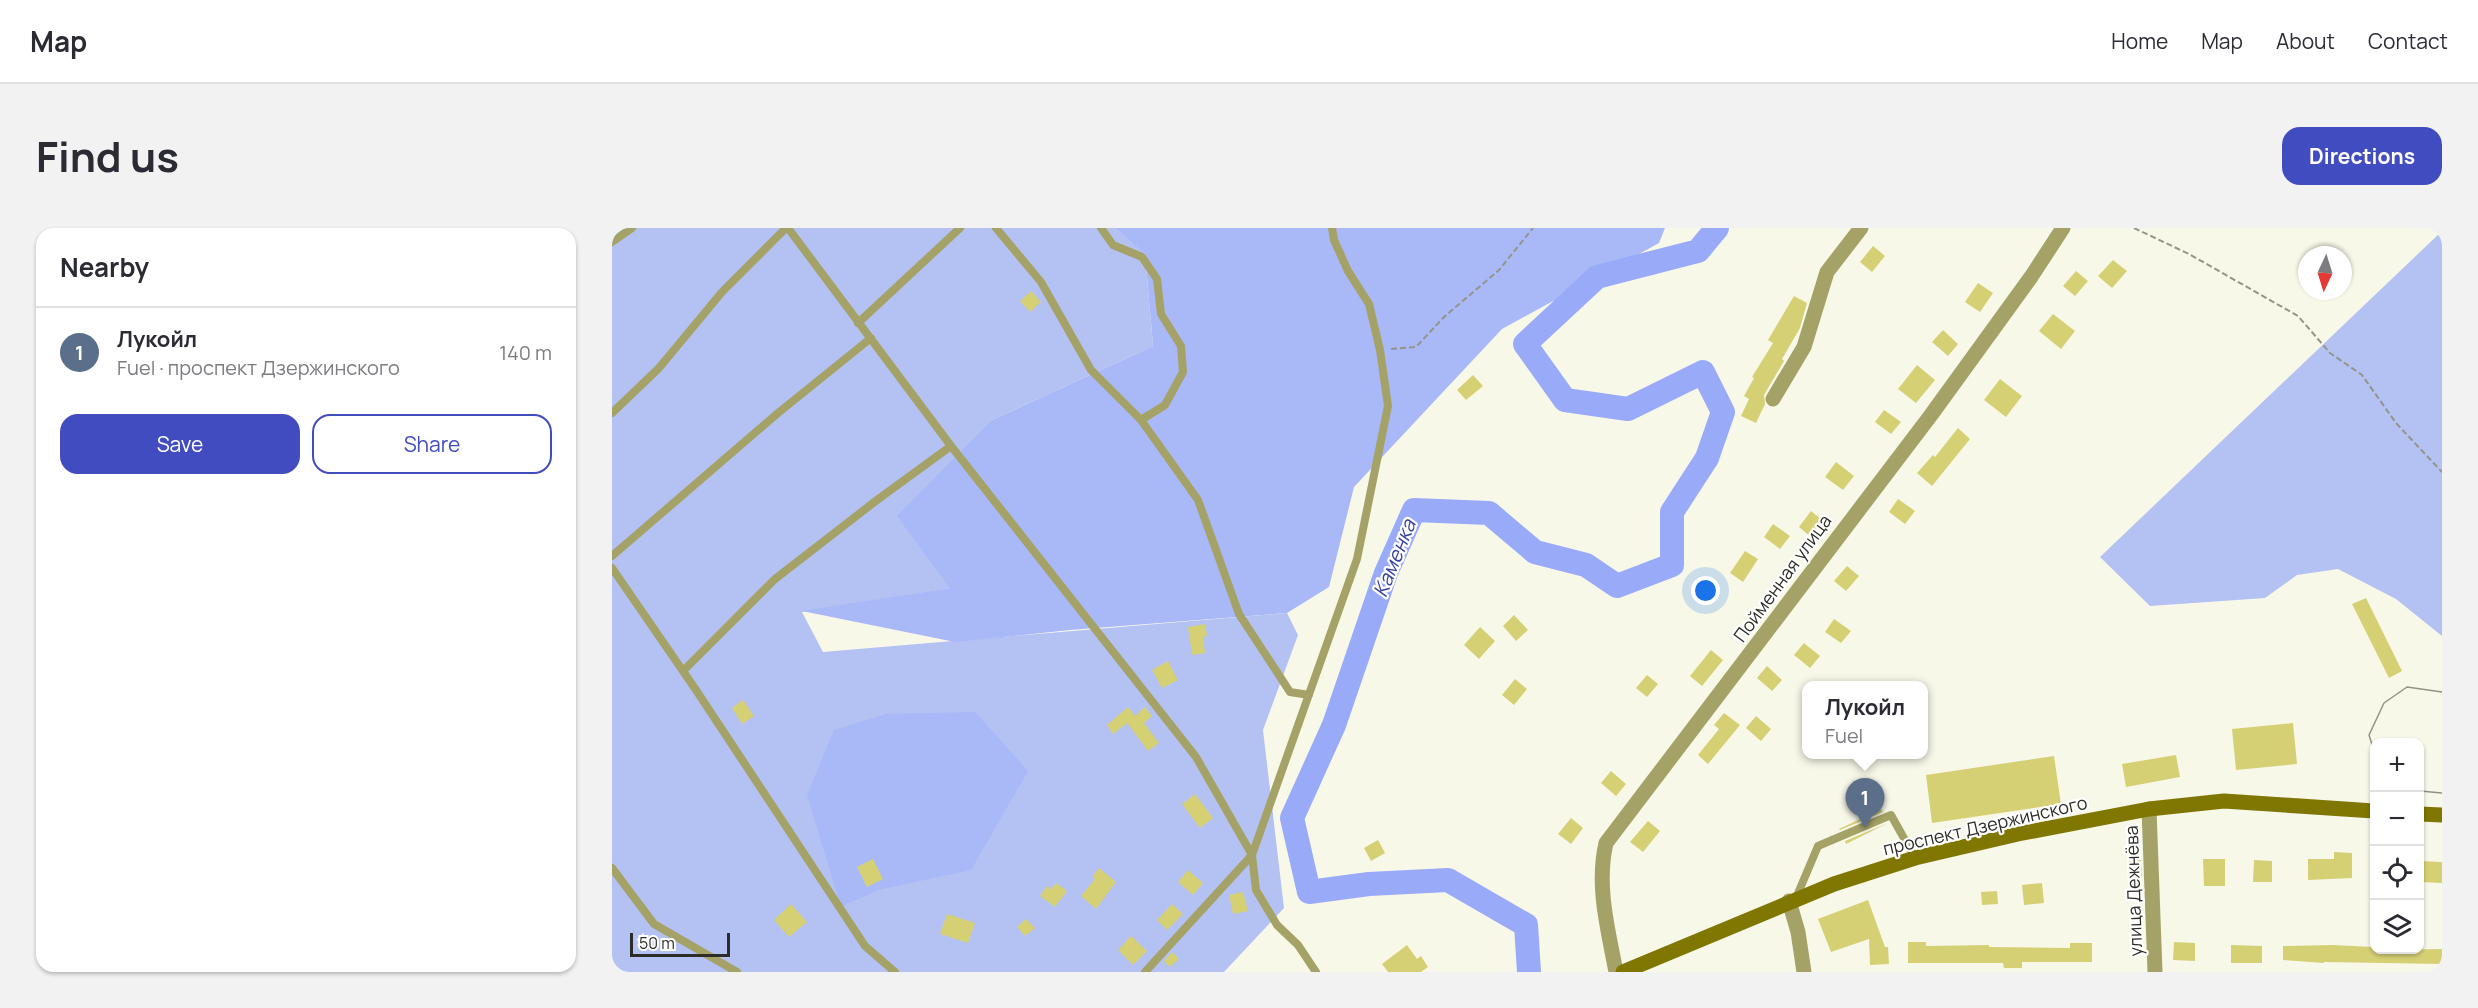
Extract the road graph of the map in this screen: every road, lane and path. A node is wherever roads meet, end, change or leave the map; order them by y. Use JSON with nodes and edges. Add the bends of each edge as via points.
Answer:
{"nodes":[{"id":1,"x":632,"y":228,"type":"edge"},
{"id":2,"x":787,"y":228,"type":"edge"},
{"id":3,"x":960,"y":228,"type":"edge"},
{"id":4,"x":996,"y":228,"type":"edge"},
{"id":5,"x":1101,"y":228,"type":"edge"},
{"id":6,"x":1332,"y":228,"type":"edge"},
{"id":7,"x":1533,"y":228,"type":"edge"},
{"id":8,"x":1861,"y":228,"type":"edge"},
{"id":9,"x":2063,"y":228,"type":"edge"},
{"id":10,"x":2134,"y":228,"type":"edge"},
{"id":11,"x":612,"y":243,"type":"edge"},
{"id":12,"x":858,"y":323,"type":"junction"},
{"id":13,"x":871,"y":338,"type":"junction"},
{"id":14,"x":1380,"y":350,"type":"junction"},
{"id":15,"x":1773,"y":399,"type":"dead end"},
{"id":16,"x":612,"y":413,"type":"edge"},
{"id":17,"x":1141,"y":420,"type":"junction"},
{"id":18,"x":951,"y":446,"type":"junction"},
{"id":19,"x":2442,"y":472,"type":"edge"},
{"id":20,"x":612,"y":556,"type":"edge"},
{"id":21,"x":612,"y":568,"type":"edge"},
{"id":22,"x":683,"y":671,"type":"junction"},
{"id":23,"x":1308,"y":695,"type":"junction"},
{"id":24,"x":2149,"y":809,"type":"junction"},
{"id":25,"x":2370,"y":811,"type":"edge"},
{"id":26,"x":2424,"y":814,"type":"edge"},
{"id":27,"x":2442,"y":815,"type":"edge"},
{"id":28,"x":1252,"y":855,"type":"junction"},
{"id":29,"x":1915,"y":858,"type":"junction"},
{"id":30,"x":612,"y":868,"type":"edge"},
{"id":31,"x":1793,"y":900,"type":"junction"},
{"id":32,"x":737,"y":972,"type":"edge"},
{"id":33,"x":895,"y":972,"type":"edge"},
{"id":34,"x":1145,"y":972,"type":"edge"},
{"id":35,"x":1316,"y":972,"type":"edge"},
{"id":36,"x":1616,"y":972,"type":"edge"},
{"id":37,"x":1623,"y":972,"type":"edge"},
{"id":38,"x":1804,"y":972,"type":"edge"},
{"id":39,"x":2156,"y":972,"type":"edge"}],
"edges":[{"from":1,"to":11,"type":"lane"},
{"from":2,"to":12,"type":"lane"},
{"from":2,"to":16,"type":"lane","via":[[722,292],[659,368]]},
{"from":3,"to":12,"type":"lane"},
{"from":4,"to":17,"type":"lane","via":[[1041,282],[1091,370]]},
{"from":5,"to":17,"type":"lane","via":[[1113,245],[1142,257],[1157,279],[1161,314],[1181,346],[1183,372],[1179,381],[1165,405]]},
{"from":6,"to":14,"type":"lane","via":[[1348,272],[1369,304]]},
{"from":7,"to":14,"type":"path","via":[[1500,270],[1444,317],[1416,347]]},
{"from":8,"to":15,"type":"street","via":[[1827,272],[1804,347]]},
{"from":9,"to":36,"type":"street","name":"Пойменная улица","via":[[1931,415],[1606,843],[1601,888]]},
{"from":10,"to":19,"type":"path","via":[[2189,254],[2298,316],[2330,353],[2362,375],[2396,423]]},
{"from":12,"to":13,"type":"lane"},
{"from":13,"to":18,"type":"lane"},
{"from":13,"to":20,"type":"lane"},
{"from":14,"to":23,"type":"lane","via":[[1388,406],[1357,559]]},
{"from":17,"to":23,"type":"lane","via":[[1198,500],[1239,614],[1290,692]]},
{"from":18,"to":22,"type":"lane","via":[[775,579]]},
{"from":18,"to":28,"type":"lane","via":[[1196,757]]},
{"from":21,"to":22,"type":"lane"},
{"from":22,"to":33,"type":"lane","via":[[864,946]]},
{"from":23,"to":28,"type":"lane"},
{"from":24,"to":25,"type":"street","name":"проспект Дзержинского","via":[[2224,801]]},
{"from":24,"to":29,"type":"street","name":"проспект Дзержинского"},
{"from":24,"to":39,"type":"street","name":"улица Дежнёва"},
{"from":26,"to":27,"type":"street"},
{"from":28,"to":34,"type":"lane"},
{"from":28,"to":35,"type":"lane","via":[[1256,890],[1277,925],[1298,945]]},
{"from":29,"to":31,"type":"street","name":"проспект Дзержинского"},
{"from":29,"to":31,"type":"lane","via":[[1891,815],[1818,846]]},
{"from":30,"to":32,"type":"lane","via":[[654,924]]},
{"from":31,"to":37,"type":"street","name":"проспект Дзержинского"},
{"from":31,"to":38,"type":"street"}]}
